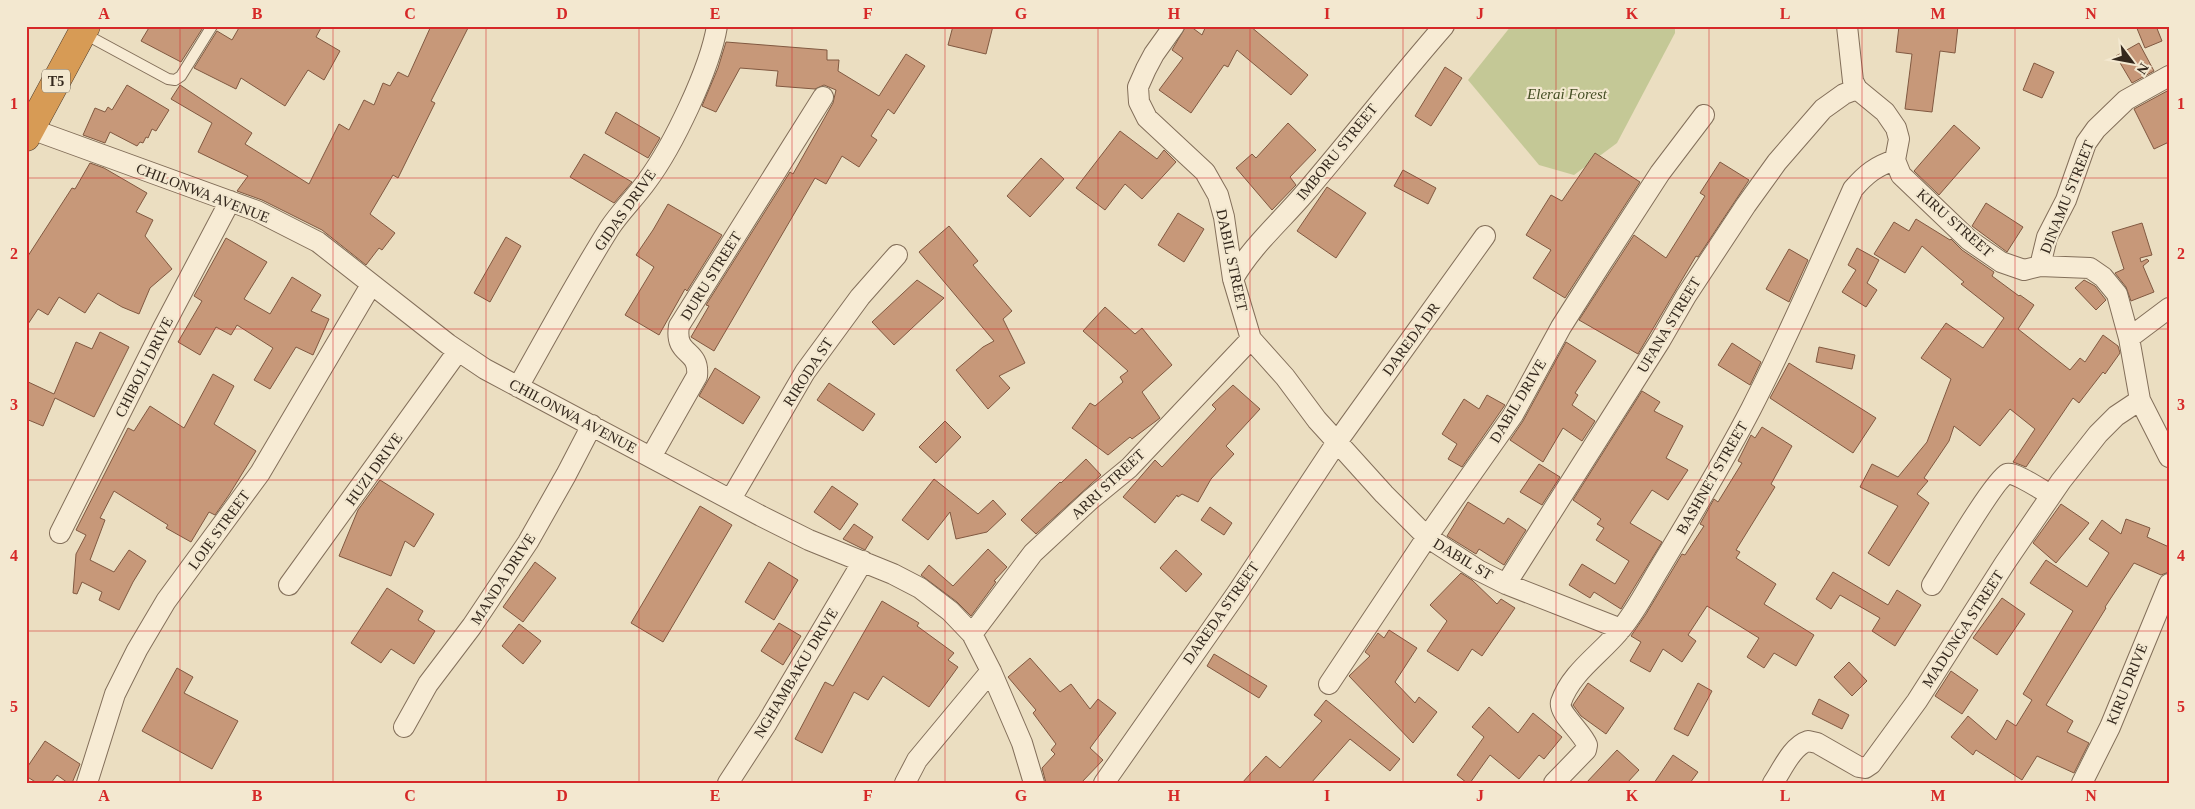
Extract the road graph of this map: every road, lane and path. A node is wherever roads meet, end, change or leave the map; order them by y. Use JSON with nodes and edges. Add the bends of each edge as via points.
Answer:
{"nodes":[{"id":1,"x":212,"y":26,"type":"edge"},
{"id":2,"x":717,"y":26,"type":"edge"},
{"id":3,"x":1174,"y":26,"type":"edge"},
{"id":4,"x":1444,"y":26,"type":"edge"},
{"id":5,"x":1847,"y":26,"type":"edge"},
{"id":6,"x":84,"y":29,"type":"edge"},
{"id":7,"x":2169,"y":76,"type":"edge"},
{"id":8,"x":1857,"y":89,"type":"junction"},
{"id":9,"x":823,"y":96,"type":"dead end"},
{"id":10,"x":1704,"y":115,"type":"dead end"},
{"id":11,"x":28,"y":133,"type":"edge"},
{"id":12,"x":1896,"y":160,"type":"junction"},
{"id":13,"x":230,"y":201,"type":"junction"},
{"id":14,"x":1485,"y":236,"type":"dead end"},
{"id":15,"x":898,"y":254,"type":"dead end"},
{"id":16,"x":2040,"y":266,"type":"junction"},
{"id":17,"x":1233,"y":280,"type":"junction"},
{"id":18,"x":371,"y":285,"type":"junction"},
{"id":19,"x":2169,"y":308,"type":"edge"},
{"id":20,"x":1251,"y":338,"type":"junction"},
{"id":21,"x":2129,"y":338,"type":"junction"},
{"id":22,"x":458,"y":351,"type":"junction"},
{"id":23,"x":518,"y":387,"type":"junction"},
{"id":24,"x":2140,"y":400,"type":"junction"},
{"id":25,"x":592,"y":425,"type":"junction"},
{"id":26,"x":1337,"y":442,"type":"junction"},
{"id":27,"x":651,"y":457,"type":"junction"},
{"id":28,"x":2169,"y":457,"type":"edge"},
{"id":29,"x":2051,"y":495,"type":"junction"},
{"id":30,"x":731,"y":499,"type":"junction"},
{"id":31,"x":60,"y":533,"type":"dead end"},
{"id":32,"x":1427,"y":537,"type":"junction"},
{"id":33,"x":863,"y":562,"type":"junction"},
{"id":34,"x":1506,"y":584,"type":"junction"},
{"id":35,"x":2169,"y":584,"type":"edge"},
{"id":36,"x":1932,"y":585,"type":"dead end"},
{"id":37,"x":289,"y":586,"type":"dead end"},
{"id":38,"x":1621,"y":629,"type":"junction"},
{"id":39,"x":972,"y":634,"type":"junction"},
{"id":40,"x":991,"y":671,"type":"junction"},
{"id":41,"x":1329,"y":684,"type":"dead end"},
{"id":42,"x":404,"y":728,"type":"dead end"},
{"id":43,"x":87,"y":783,"type":"edge"},
{"id":44,"x":728,"y":783,"type":"edge"},
{"id":45,"x":905,"y":783,"type":"edge"},
{"id":46,"x":1034,"y":783,"type":"edge"},
{"id":47,"x":1104,"y":783,"type":"edge"},
{"id":48,"x":1554,"y":783,"type":"edge"},
{"id":49,"x":1773,"y":783,"type":"edge"},
{"id":50,"x":2082,"y":783,"type":"edge"}],
"edges":[{"from":1,"to":6,"type":"lane","via":[[181,76],[175,80],[168,79]]},
{"from":2,"to":23,"type":"street","name":"GIDAS DRIVE","via":[[714,45],[698,86],[672,138],[648,180],[610,226]]},
{"from":3,"to":17,"type":"street","name":"DABIL STREET","via":[[1146,69],[1138,87],[1138,102],[1147,118],[1205,172],[1218,195]]},
{"from":4,"to":17,"type":"street","name":"IMBORU STREET","via":[[1304,194],[1244,260]]},
{"from":5,"to":8,"type":"street","via":[[1851,75]]},
{"from":6,"to":11,"type":"highway","number":"T5"},
{"from":7,"to":16,"type":"street","name":"DINAMU STREET","via":[[2126,100],[2086,142],[2066,200],[2048,237]]},
{"from":8,"to":12,"type":"street","via":[[1885,112],[1896,128],[1899,139]]},
{"from":8,"to":34,"type":"street","name":"UFANA STREET","via":[[1823,108],[1746,205]]},
{"from":9,"to":27,"type":"street","name":"DURU STREET","via":[[679,326],[677,338],[698,365],[697,376]]},
{"from":10,"to":32,"type":"street","name":"DABIL DRIVE","via":[[1660,173],[1561,327],[1513,416]]},
{"from":11,"to":13,"type":"street","name":"CHILONWA AVENUE"},
{"from":12,"to":16,"type":"street","name":"KIRU STREET","via":[[1901,175],[1969,240],[2001,262],[2024,270]]},
{"from":12,"to":38,"type":"street","name":"BASHNET STREET","via":[[1867,173],[1853,190],[1751,410],[1700,501]]},
{"from":13,"to":18,"type":"street","name":"CHILONWA AVENUE","via":[[318,242]]},
{"from":13,"to":31,"type":"street","name":"CHIBOLI DRIVE"},
{"from":14,"to":26,"type":"street","name":"DAREDA DR"},
{"from":15,"to":30,"type":"street","name":"RIRODA ST","via":[[860,297],[805,372]]},
{"from":16,"to":21,"type":"street","name":"KIRU STREET","via":[[2090,268],[2103,277],[2117,294]]},
{"from":17,"to":20,"type":"street","name":"DABIL STREET"},
{"from":18,"to":22,"type":"street","name":"CHILONWA AVENUE"},
{"from":18,"to":43,"type":"street","name":"LOJE STREET","via":[[260,473],[166,601],[137,650],[115,694]]},
{"from":19,"to":21,"type":"street"},
{"from":20,"to":26,"type":"street","name":"DABIL STREET"},
{"from":20,"to":39,"type":"street","name":"ARRI STREET","via":[[1129,468],[1033,554]]},
{"from":21,"to":24,"type":"street","name":"KIRU STREET"},
{"from":22,"to":23,"type":"street","name":"CHILONWA AVENUE"},
{"from":22,"to":37,"type":"street","name":"HUZI DRIVE"},
{"from":23,"to":25,"type":"street","name":"CHILONWA AVENUE"},
{"from":24,"to":28,"type":"street","name":"KIRU STREET"},
{"from":24,"to":29,"type":"street","name":"MADUNGA STREET","via":[[2116,416],[2098,434]]},
{"from":25,"to":27,"type":"street","name":"CHILONWA AVENUE"},
{"from":25,"to":42,"type":"street","name":"MANDA DRIVE","via":[[528,542],[472,626],[428,684]]},
{"from":26,"to":32,"type":"street","name":"DABIL ST"},
{"from":26,"to":47,"type":"street","name":"DAREDA STREET"},
{"from":27,"to":30,"type":"street","name":"CHILONWA AVENUE"},
{"from":29,"to":36,"type":"street","via":[[2007,474],[1983,504]]},
{"from":29,"to":49,"type":"street","name":"MADUNGA STREET","via":[[1917,701],[1871,764],[1866,768],[1859,767],[1808,741],[1793,753]]},
{"from":30,"to":33,"type":"street","name":"CHILONWA AVENUE","via":[[809,540]]},
{"from":32,"to":34,"type":"street","name":"DABIL ST"},
{"from":32,"to":41,"type":"street","name":"DABIL DRIVE"},
{"from":33,"to":39,"type":"street","name":"CHILONWA AVENUE","via":[[920,588],[950,611]]},
{"from":33,"to":44,"type":"street","name":"NGHAMBAKU DRIVE"},
{"from":34,"to":38,"type":"street","name":"DABIL ST"},
{"from":35,"to":50,"type":"street","name":"KIRU DRIVE","via":[[2110,727]]},
{"from":38,"to":48,"type":"street","name":"BASHNET STREET","via":[[1580,673],[1561,702],[1562,710],[1587,745],[1586,750]]},
{"from":39,"to":40,"type":"street","name":"CHILONWA AVENUE"},
{"from":40,"to":45,"type":"street","via":[[917,760]]},
{"from":40,"to":46,"type":"street","name":"CHILONWA AVENUE","via":[[1022,743]]}]}
